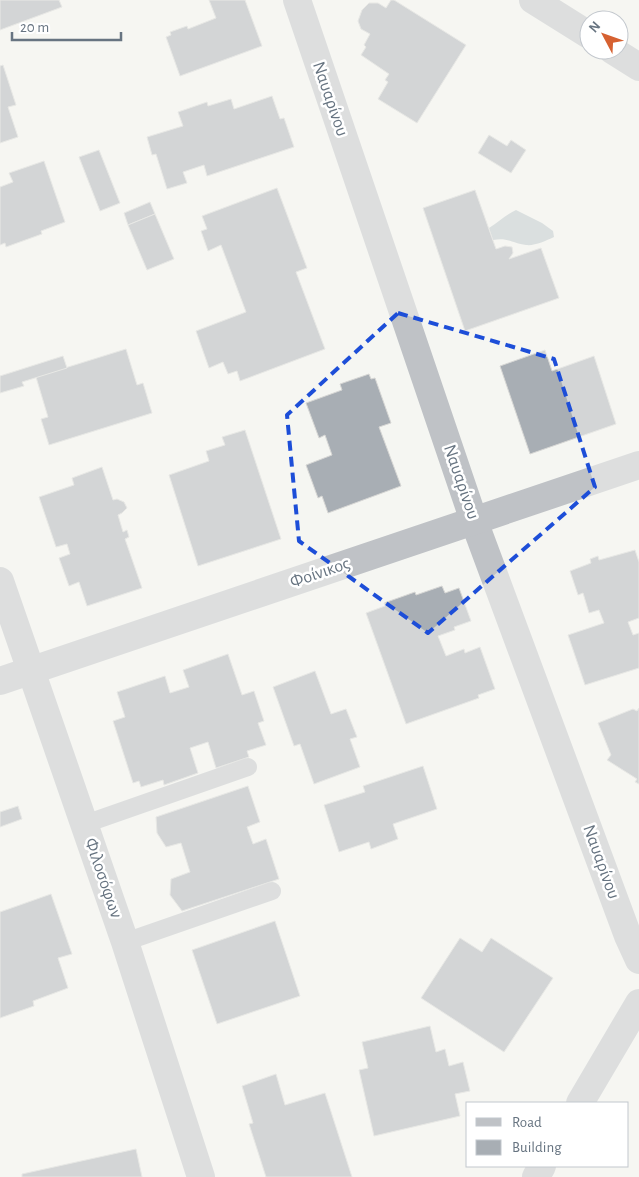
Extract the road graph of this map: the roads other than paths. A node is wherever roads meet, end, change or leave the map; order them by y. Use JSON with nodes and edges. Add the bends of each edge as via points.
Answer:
{"nodes":[{"id":1,"x":297,"y":0,"type":"edge"},
{"id":2,"x":532,"y":0,"type":"edge"},
{"id":3,"x":579,"y":30,"type":"edge"},
{"id":4,"x":628,"y":60,"type":"edge"},
{"id":5,"x":639,"y":67,"type":"edge"},
{"id":6,"x":639,"y":465,"type":"edge"},
{"id":7,"x":474,"y":521,"type":"junction"},
{"id":8,"x":0,"y":581,"type":"edge"},
{"id":9,"x":31,"y":671,"type":"junction"},
{"id":10,"x":0,"y":682,"type":"edge"},
{"id":11,"x":248,"y":767,"type":"dead end"},
{"id":12,"x":85,"y":824,"type":"junction"},
{"id":13,"x":272,"y":891,"type":"dead end"},
{"id":14,"x":125,"y":942,"type":"junction"},
{"id":15,"x":639,"y":960,"type":"edge"},
{"id":16,"x":639,"y":1004,"type":"edge"},
{"id":17,"x":581,"y":1102,"type":"edge"},
{"id":18,"x":201,"y":1177,"type":"edge"}],
"edges":[{"from":1,"to":7,"type":"street","name":"Ναυαρίνου"},
{"from":2,"to":3,"type":"street"},
{"from":4,"to":5,"type":"street"},
{"from":6,"to":7,"type":"street","name":"Φοίνικος"},
{"from":7,"to":9,"type":"street","name":"Φοίνικος"},
{"from":7,"to":15,"type":"street","name":"Ναυαρίνου"},
{"from":8,"to":9,"type":"street","name":"Φιλοσόφων"},
{"from":9,"to":10,"type":"street","name":"Φοίνικος"},
{"from":9,"to":12,"type":"street","name":"Φιλοσόφων"},
{"from":11,"to":12,"type":"lane"},
{"from":12,"to":14,"type":"street","name":"Φιλοσόφων"},
{"from":13,"to":14,"type":"lane"},
{"from":14,"to":18,"type":"street","name":"Φιλοσόφων"},
{"from":16,"to":17,"type":"street"}]}
